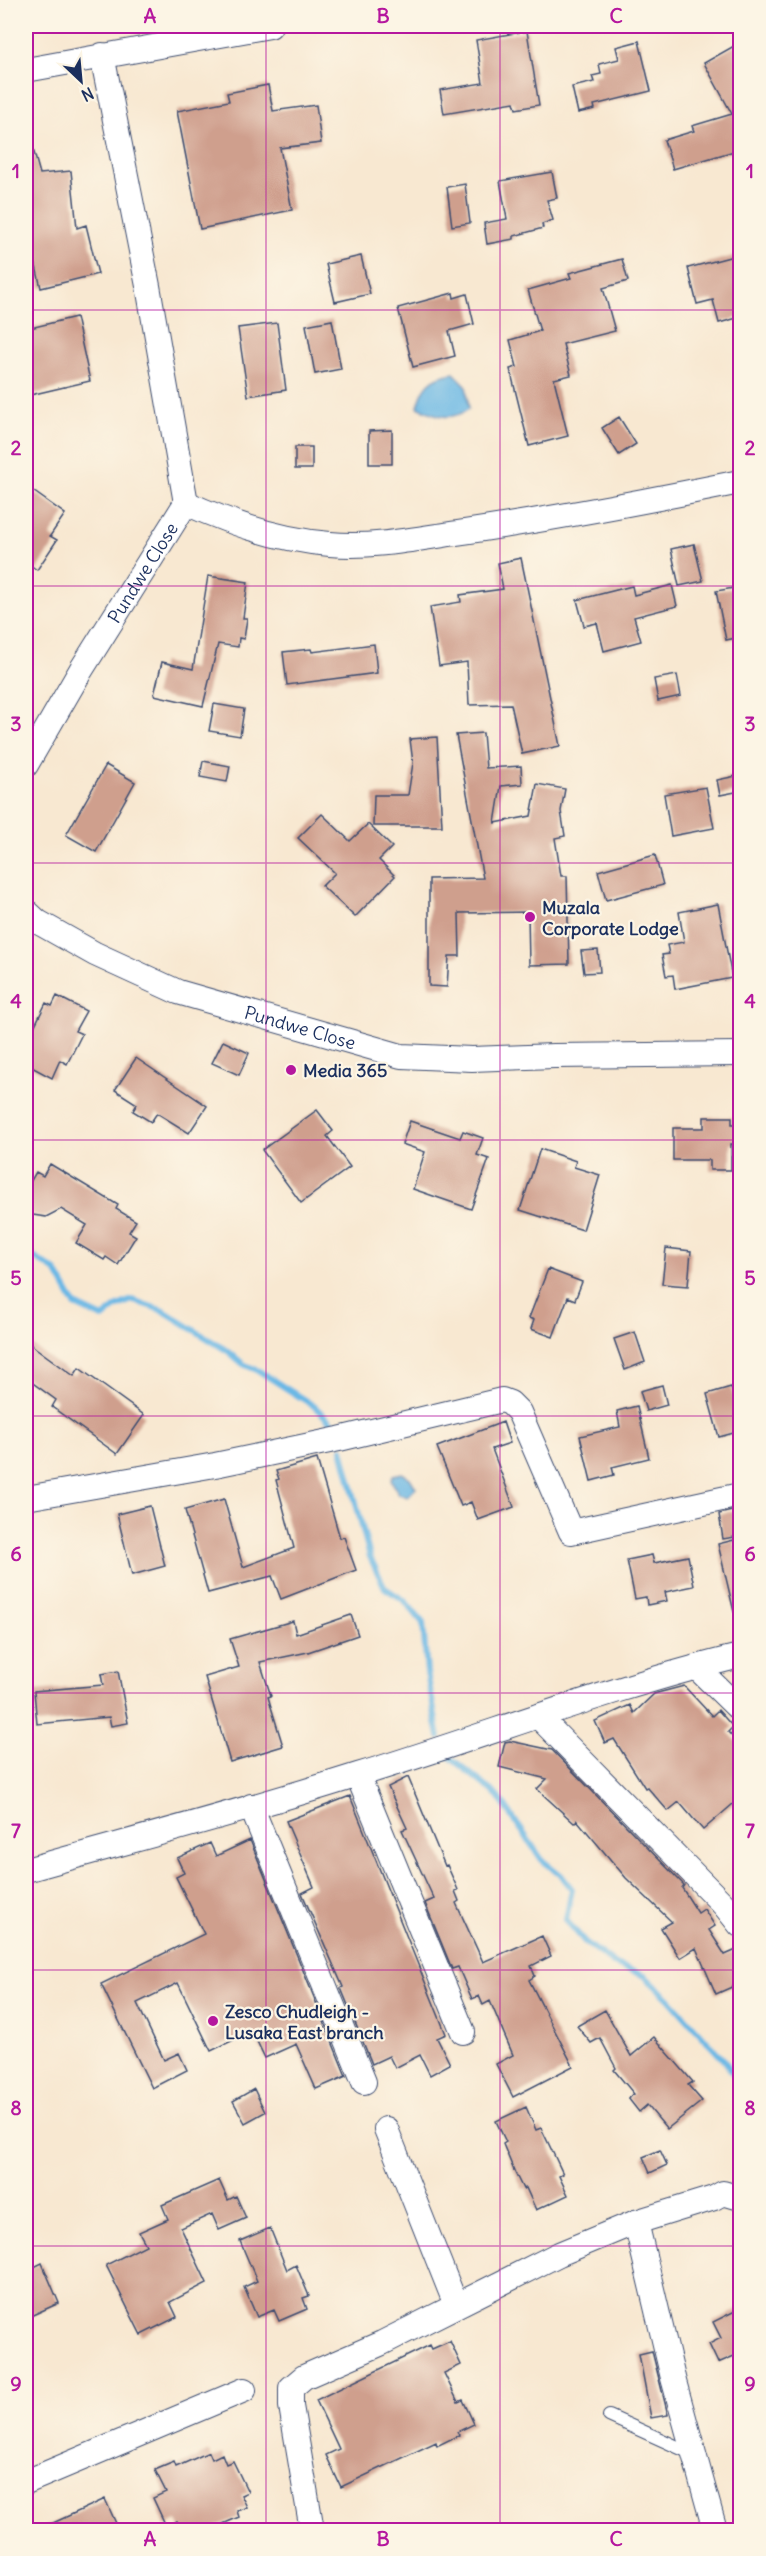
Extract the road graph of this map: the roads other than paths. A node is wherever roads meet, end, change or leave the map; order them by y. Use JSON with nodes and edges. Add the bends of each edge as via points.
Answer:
{"nodes":[{"id":1,"x":270,"y":26,"type":"edge"},
{"id":2,"x":102,"y":55,"type":"junction"},
{"id":3,"x":26,"y":70,"type":"edge"},
{"id":4,"x":741,"y":482,"type":"edge"},
{"id":5,"x":186,"y":503,"type":"junction"},
{"id":6,"x":26,"y":765,"type":"edge"},
{"id":7,"x":26,"y":911,"type":"edge"},
{"id":8,"x":741,"y":1054,"type":"edge"},
{"id":9,"x":741,"y":1495,"type":"edge"},
{"id":10,"x":26,"y":1498,"type":"edge"},
{"id":11,"x":741,"y":1656,"type":"edge"},
{"id":12,"x":696,"y":1667,"type":"junction"},
{"id":13,"x":741,"y":1710,"type":"edge"},
{"id":14,"x":538,"y":1716,"type":"junction"},
{"id":15,"x":358,"y":1776,"type":"junction"},
{"id":16,"x":251,"y":1806,"type":"junction"},
{"id":17,"x":26,"y":1870,"type":"edge"},
{"id":18,"x":741,"y":1925,"type":"edge"},
{"id":19,"x":463,"y":2032,"type":"dead end"},
{"id":20,"x":364,"y":2082,"type":"dead end"},
{"id":21,"x":386,"y":2129,"type":"dead end"},
{"id":22,"x":735,"y":2192,"type":"edge"},
{"id":23,"x":636,"y":2222,"type":"junction"},
{"id":24,"x":456,"y":2305,"type":"junction"},
{"id":25,"x":244,"y":2390,"type":"dead end"},
{"id":26,"x":609,"y":2416,"type":"dead end"},
{"id":27,"x":693,"y":2454,"type":"junction"},
{"id":28,"x":26,"y":2482,"type":"edge"},
{"id":29,"x":312,"y":2530,"type":"edge"},
{"id":30,"x":715,"y":2530,"type":"edge"}],
"edges":[{"from":1,"to":2,"type":"street"},
{"from":2,"to":3,"type":"street"},
{"from":2,"to":5,"type":"street"},
{"from":4,"to":5,"type":"street","via":[[555,519],[388,543],[332,544],[288,538],[229,523]]},
{"from":5,"to":6,"type":"street","name":"Pundwe Close"},
{"from":7,"to":8,"type":"street","name":"Pundwe Close","via":[[95,954],[178,992],[401,1056],[472,1059]]},
{"from":9,"to":10,"type":"street","via":[[571,1532],[519,1412],[502,1400],[215,1465]]},
{"from":11,"to":12,"type":"street"},
{"from":12,"to":13,"type":"street"},
{"from":12,"to":14,"type":"street"},
{"from":14,"to":15,"type":"street"},
{"from":14,"to":18,"type":"street"},
{"from":15,"to":16,"type":"street"},
{"from":15,"to":19,"type":"street"},
{"from":16,"to":17,"type":"street"},
{"from":16,"to":20,"type":"street"},
{"from":21,"to":24,"type":"street"},
{"from":22,"to":23,"type":"street"},
{"from":23,"to":24,"type":"street","via":[[559,2254]]},
{"from":23,"to":27,"type":"street"},
{"from":24,"to":29,"type":"street","via":[[304,2377],[291,2388]]},
{"from":25,"to":28,"type":"street"},
{"from":26,"to":27,"type":"lane"},
{"from":27,"to":30,"type":"street"}]}
